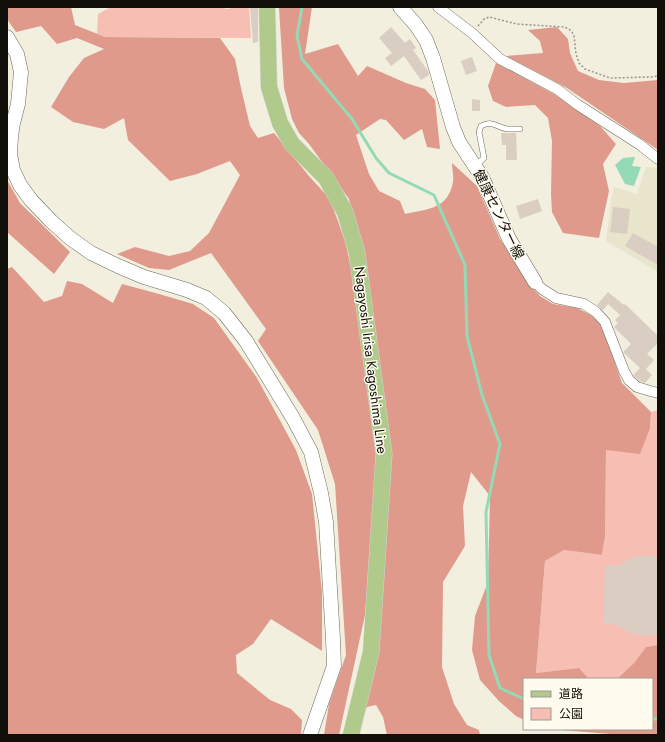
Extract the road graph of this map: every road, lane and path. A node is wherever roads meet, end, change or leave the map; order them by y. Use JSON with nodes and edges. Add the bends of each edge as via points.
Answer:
{"nodes":[{"id":1,"x":267,"y":7,"type":"edge"},
{"id":2,"x":400,"y":7,"type":"edge"},
{"id":3,"x":438,"y":7,"type":"edge"},
{"id":4,"x":472,"y":33,"type":"junction"},
{"id":5,"x":7,"y":37,"type":"edge"},
{"id":6,"x":658,"y":76,"type":"edge"},
{"id":7,"x":520,"y":129,"type":"dead end"},
{"id":8,"x":9,"y":153,"type":"edge"},
{"id":9,"x":658,"y":159,"type":"edge"},
{"id":10,"x":476,"y":166,"type":"junction"},
{"id":11,"x":535,"y":282,"type":"joint"},
{"id":12,"x":658,"y":393,"type":"edge"},
{"id":13,"x":310,"y":735,"type":"edge"},
{"id":14,"x":350,"y":735,"type":"edge"}],
"edges":[{"from":1,"to":14,"type":"main road","name":"Nagayoshi Irisa Kagoshima Line","via":[[269,87],[280,123],[292,144],[326,178],[345,212],[357,253],[384,454],[371,652]]},
{"from":2,"to":10,"type":"street","name":"健康センター線","via":[[426,40],[453,127],[459,142]]},
{"from":3,"to":4,"type":"street"},
{"from":4,"to":6,"type":"path","via":[[489,17],[517,24],[564,27],[574,36],[576,54],[579,63],[585,69],[610,78]]},
{"from":4,"to":9,"type":"street","via":[[500,59],[557,90]]},
{"from":5,"to":8,"type":"street","via":[[17,54],[21,72]]},
{"from":7,"to":10,"type":"lane","via":[[492,123],[481,126],[479,132],[484,158]]},
{"from":8,"to":13,"type":"street","via":[[13,170],[27,195],[70,238],[91,253],[118,266],[206,298],[224,313],[246,341],[311,452],[326,522],[334,666]]},
{"from":10,"to":11,"type":"street","name":"健康センター線","via":[[508,239]]},
{"from":11,"to":12,"type":"street","name":"健康センター線","via":[[556,298],[584,304],[596,312],[605,322],[629,380],[637,387]]}]}
